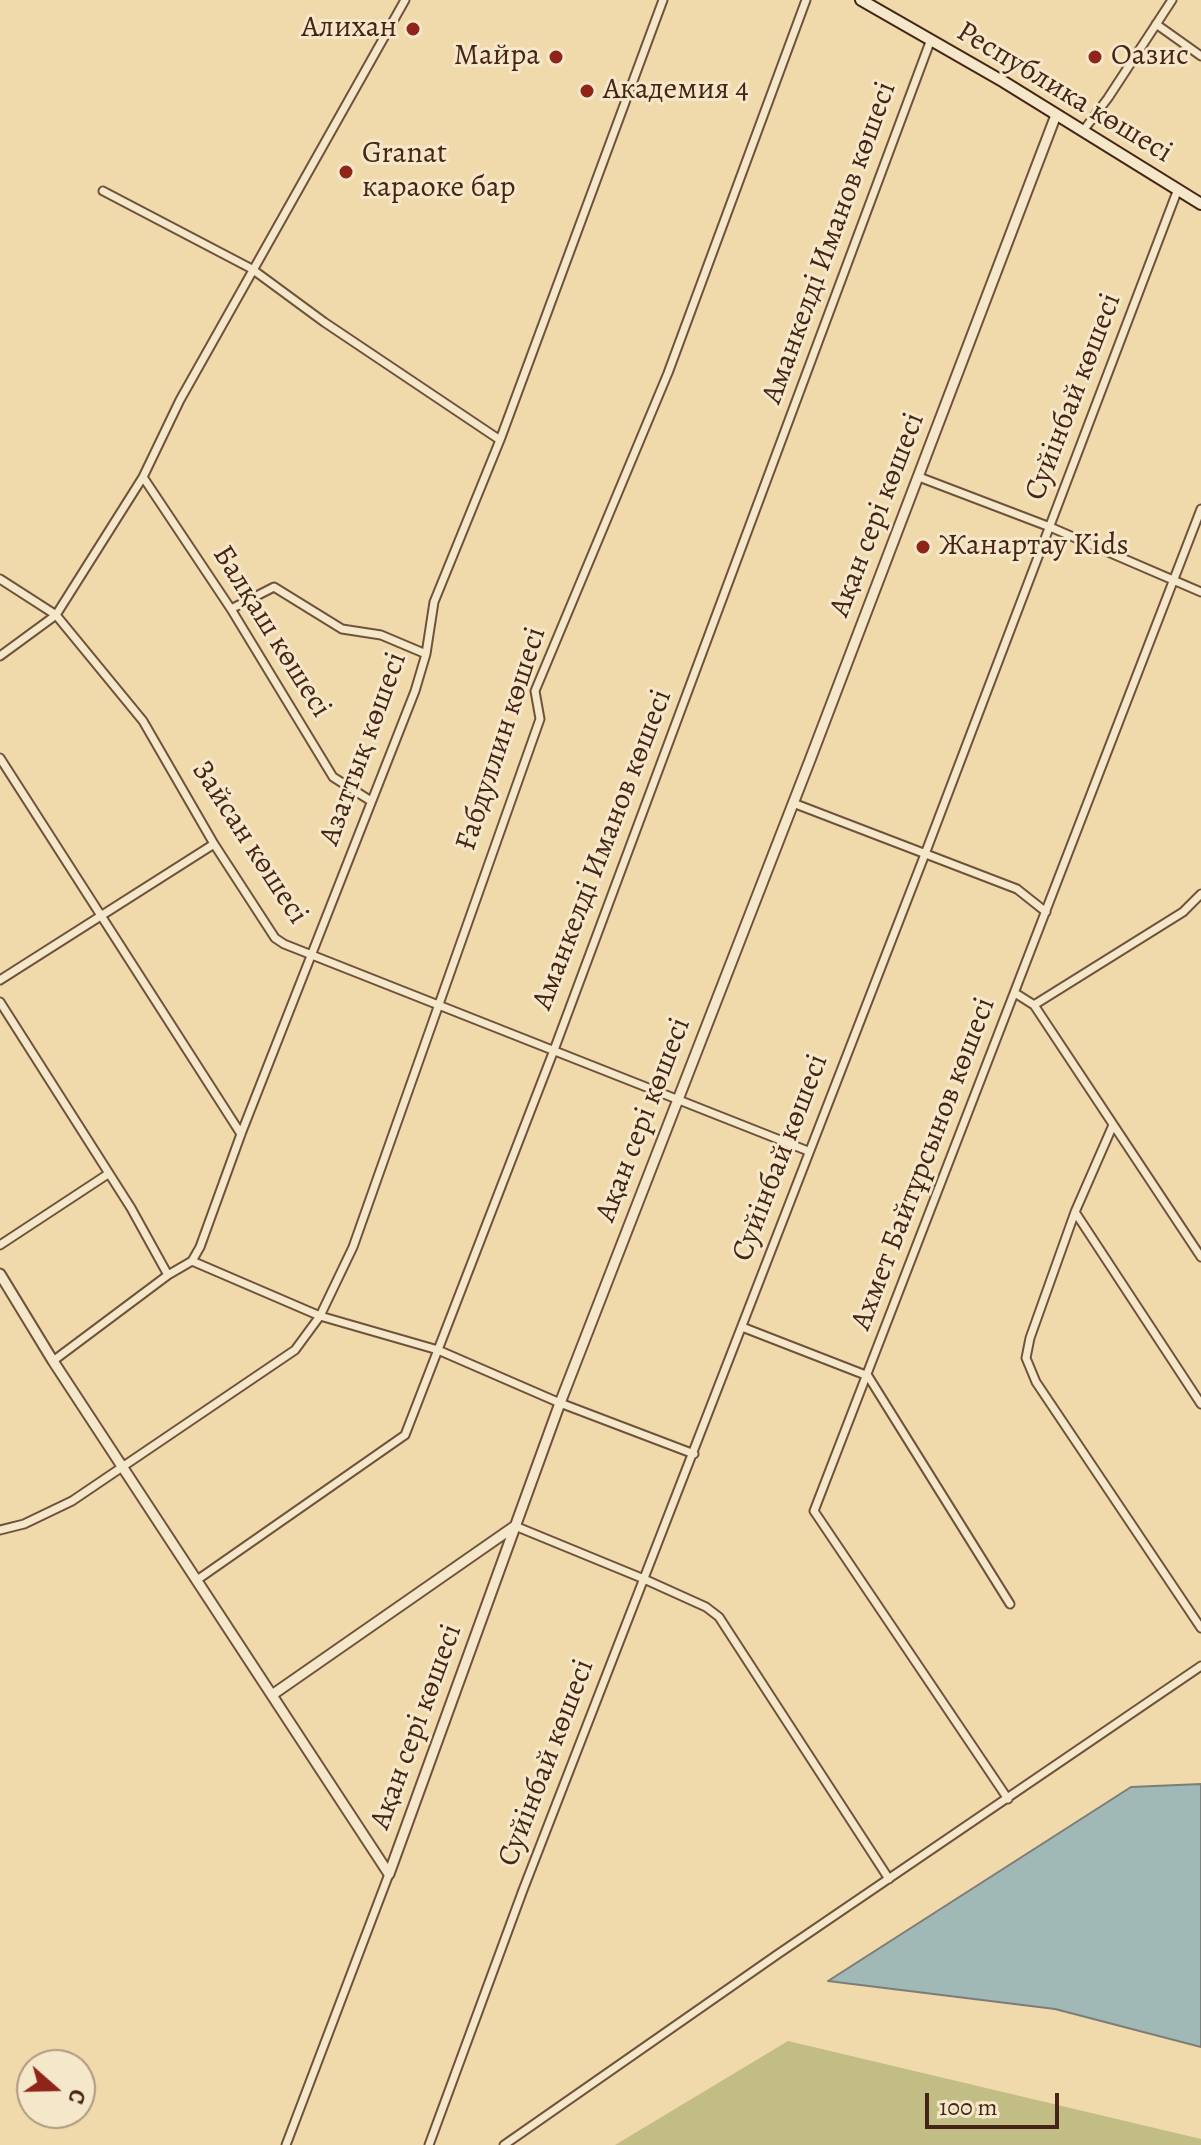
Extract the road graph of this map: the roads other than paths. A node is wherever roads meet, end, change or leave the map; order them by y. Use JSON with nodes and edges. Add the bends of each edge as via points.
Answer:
{"nodes":[{"id":1,"x":405,"y":0,"type":"edge"},
{"id":2,"x":663,"y":0,"type":"edge"},
{"id":3,"x":806,"y":0,"type":"edge"},
{"id":4,"x":861,"y":0,"type":"edge"},
{"id":5,"x":1172,"y":0,"type":"edge"},
{"id":6,"x":1156,"y":24,"type":"junction"},
{"id":7,"x":930,"y":42,"type":"junction"},
{"id":8,"x":1201,"y":56,"type":"edge"},
{"id":9,"x":1056,"y":115,"type":"junction"},
{"id":10,"x":1083,"y":131,"type":"junction"},
{"id":11,"x":1178,"y":189,"type":"junction"},
{"id":12,"x":103,"y":191,"type":"dead end"},
{"id":13,"x":1201,"y":204,"type":"edge"},
{"id":14,"x":252,"y":269,"type":"junction"},
{"id":15,"x":500,"y":440,"type":"junction"},
{"id":16,"x":143,"y":477,"type":"junction"},
{"id":17,"x":919,"y":477,"type":"junction"},
{"id":18,"x":1201,"y":509,"type":"edge"},
{"id":19,"x":1050,"y":527,"type":"junction"},
{"id":20,"x":0,"y":579,"type":"edge"},
{"id":21,"x":1173,"y":581,"type":"junction"},
{"id":22,"x":1201,"y":592,"type":"edge"},
{"id":23,"x":231,"y":609,"type":"junction"},
{"id":24,"x":56,"y":615,"type":"junction"},
{"id":25,"x":426,"y":654,"type":"junction"},
{"id":26,"x":0,"y":656,"type":"edge"},
{"id":27,"x":0,"y":758,"type":"edge"},
{"id":28,"x":371,"y":801,"type":"junction"},
{"id":29,"x":793,"y":803,"type":"junction"},
{"id":30,"x":214,"y":844,"type":"junction"},
{"id":31,"x":925,"y":854,"type":"junction"},
{"id":32,"x":1201,"y":885,"type":"edge"},
{"id":33,"x":1198,"y":895,"type":"edge"},
{"id":34,"x":1046,"y":912,"type":"junction"},
{"id":35,"x":102,"y":915,"type":"junction"},
{"id":36,"x":311,"y":956,"type":"junction"},
{"id":37,"x":0,"y":980,"type":"edge"},
{"id":38,"x":1015,"y":993,"type":"junction"},
{"id":39,"x":0,"y":1002,"type":"edge"},
{"id":40,"x":1034,"y":1005,"type":"junction"},
{"id":41,"x":437,"y":1006,"type":"junction"},
{"id":42,"x":554,"y":1050,"type":"junction"},
{"id":43,"x":678,"y":1100,"type":"junction"},
{"id":44,"x":1113,"y":1125,"type":"junction"},
{"id":45,"x":241,"y":1134,"type":"junction"},
{"id":46,"x":808,"y":1151,"type":"junction"},
{"id":47,"x":108,"y":1174,"type":"junction"},
{"id":48,"x":1075,"y":1212,"type":"junction"},
{"id":49,"x":0,"y":1245,"type":"edge"},
{"id":50,"x":1201,"y":1257,"type":"edge"},
{"id":51,"x":192,"y":1261,"type":"junction"},
{"id":52,"x":0,"y":1274,"type":"edge"},
{"id":53,"x":168,"y":1275,"type":"junction"},
{"id":54,"x":320,"y":1316,"type":"junction"},
{"id":55,"x":742,"y":1327,"type":"junction"},
{"id":56,"x":438,"y":1350,"type":"junction"},
{"id":57,"x":53,"y":1361,"type":"junction"},
{"id":58,"x":868,"y":1376,"type":"junction"},
{"id":59,"x":560,"y":1403,"type":"junction"},
{"id":60,"x":1201,"y":1404,"type":"edge"},
{"id":61,"x":694,"y":1454,"type":"junction"},
{"id":62,"x":124,"y":1466,"type":"junction"},
{"id":63,"x":515,"y":1526,"type":"junction"},
{"id":64,"x":0,"y":1530,"type":"edge"},
{"id":65,"x":644,"y":1579,"type":"junction"},
{"id":66,"x":197,"y":1580,"type":"junction"},
{"id":67,"x":1010,"y":1604,"type":"dead end"},
{"id":68,"x":1201,"y":1628,"type":"edge"},
{"id":69,"x":1201,"y":1666,"type":"edge"},
{"id":70,"x":272,"y":1695,"type":"junction"},
{"id":71,"x":1008,"y":1799,"type":"junction"},
{"id":72,"x":389,"y":1874,"type":"junction"},
{"id":73,"x":889,"y":1879,"type":"junction"},
{"id":74,"x":286,"y":2145,"type":"edge"},
{"id":75,"x":429,"y":2145,"type":"edge"},
{"id":76,"x":504,"y":2145,"type":"edge"}],
"edges":[{"from":1,"to":14,"type":"street"},
{"from":2,"to":15,"type":"street","name":"Азаттық көшесі"},
{"from":3,"to":41,"type":"street","name":"Ғабдуллин көшесі","via":[[668,373],[535,691],[540,719]]},
{"from":4,"to":7,"type":"main road","name":"Республика көшесі"},
{"from":5,"to":6,"type":"street"},
{"from":6,"to":8,"type":"street"},
{"from":6,"to":10,"type":"street"},
{"from":7,"to":9,"type":"main road","name":"Республика көшесі"},
{"from":7,"to":42,"type":"street","name":"Аманкелді Иманов көшесі"},
{"from":9,"to":10,"type":"main road","name":"Республика көшесі"},
{"from":9,"to":17,"type":"street","name":"Ақан сері көшесі"},
{"from":10,"to":11,"type":"main road","name":"Республика көшесі"},
{"from":11,"to":13,"type":"main road","name":"Республика көшесі"},
{"from":11,"to":19,"type":"street","name":"Суйінбай көшесі"},
{"from":12,"to":14,"type":"street"},
{"from":14,"to":15,"type":"street"},
{"from":14,"to":16,"type":"street"},
{"from":15,"to":25,"type":"street","name":"Азаттық көшесі","via":[[434,602]]},
{"from":16,"to":23,"type":"street","name":"Балқаш көшесі"},
{"from":16,"to":24,"type":"street"},
{"from":17,"to":19,"type":"street"},
{"from":17,"to":29,"type":"street","name":"Ақан сері көшесі"},
{"from":18,"to":21,"type":"street","name":"Ахмет Байтұрсынов көшесі"},
{"from":19,"to":21,"type":"street"},
{"from":19,"to":31,"type":"street","name":"Суйінбай көшесі"},
{"from":20,"to":24,"type":"street","name":"Зайсан көшесі"},
{"from":21,"to":22,"type":"street"},
{"from":21,"to":34,"type":"street","name":"Ахмет Байтұрсынов көшесі"},
{"from":23,"to":25,"type":"street","via":[[274,587],[342,629],[381,635]]},
{"from":23,"to":28,"type":"street","name":"Балқаш көшесі","via":[[333,777]]},
{"from":24,"to":26,"type":"street"},
{"from":24,"to":30,"type":"street","name":"Зайсан көшесі","via":[[143,721]]},
{"from":25,"to":28,"type":"street","name":"Азаттық көшесі"},
{"from":27,"to":35,"type":"street"},
{"from":28,"to":36,"type":"street","name":"Азаттық көшесі"},
{"from":29,"to":31,"type":"street"},
{"from":29,"to":43,"type":"street","name":"Ақан сері көшесі"},
{"from":30,"to":35,"type":"street"},
{"from":30,"to":36,"type":"street","name":"Зайсан көшесі","via":[[275,938]]},
{"from":31,"to":34,"type":"street","via":[[1017,889]]},
{"from":31,"to":46,"type":"street","name":"Суйінбай көшесі"},
{"from":32,"to":33,"type":"street"},
{"from":33,"to":40,"type":"street","via":[[1183,912]]},
{"from":34,"to":38,"type":"street","name":"Ахмет Байтұрсынов көшесі"},
{"from":35,"to":37,"type":"street"},
{"from":35,"to":45,"type":"street"},
{"from":36,"to":41,"type":"street","name":"Зайсан көшесі"},
{"from":36,"to":45,"type":"street","name":"Азаттық көшесі"},
{"from":38,"to":40,"type":"street"},
{"from":38,"to":58,"type":"street","name":"Ахмет Байтұрсынов көшесі"},
{"from":39,"to":47,"type":"street"},
{"from":40,"to":44,"type":"street"},
{"from":41,"to":42,"type":"street","name":"Зайсан көшесі"},
{"from":41,"to":54,"type":"street","name":"Ғабдуллин көшесі","via":[[353,1247]]},
{"from":42,"to":43,"type":"street","name":"Зайсан көшесі"},
{"from":42,"to":56,"type":"street","name":"Аманкелді Иманов көшесі"},
{"from":43,"to":46,"type":"street","name":"Зайсан көшесі"},
{"from":43,"to":59,"type":"street","name":"Ақан сері көшесі"},
{"from":44,"to":48,"type":"street"},
{"from":44,"to":50,"type":"street"},
{"from":45,"to":51,"type":"street","name":"Азаттық көшесі"},
{"from":46,"to":55,"type":"street","name":"Суйінбай көшесі"},
{"from":47,"to":49,"type":"street"},
{"from":47,"to":53,"type":"street"},
{"from":48,"to":60,"type":"street"},
{"from":48,"to":68,"type":"street","via":[[1026,1358],[1036,1382]]},
{"from":51,"to":53,"type":"street"},
{"from":51,"to":54,"type":"street"},
{"from":52,"to":57,"type":"street"},
{"from":53,"to":57,"type":"street"},
{"from":54,"to":56,"type":"street"},
{"from":54,"to":62,"type":"street","name":"Ғабдуллин көшесі","via":[[295,1350]]},
{"from":55,"to":58,"type":"street"},
{"from":55,"to":61,"type":"street","name":"Суйінбай көшесі"},
{"from":56,"to":59,"type":"street"},
{"from":56,"to":66,"type":"street","name":"Аманкелді Иманов көшесі","via":[[405,1435]]},
{"from":57,"to":62,"type":"street"},
{"from":58,"to":67,"type":"street"},
{"from":58,"to":71,"type":"street","name":"Ахмет Байтұрсынов көшесі","via":[[814,1511]]},
{"from":59,"to":61,"type":"street"},
{"from":59,"to":63,"type":"street","name":"Ақан сері көшесі"},
{"from":61,"to":65,"type":"street","name":"Суйінбай көшесі"},
{"from":62,"to":64,"type":"street","name":"Ғабдуллин көшесі","via":[[72,1501]]},
{"from":62,"to":66,"type":"street"},
{"from":63,"to":65,"type":"street"},
{"from":63,"to":70,"type":"street"},
{"from":63,"to":72,"type":"street","name":"Ақан сері көшесі"},
{"from":65,"to":73,"type":"street","via":[[719,1617]]},
{"from":65,"to":75,"type":"street","name":"Суйінбай көшесі"},
{"from":66,"to":70,"type":"street"},
{"from":69,"to":71,"type":"street"},
{"from":70,"to":72,"type":"street"},
{"from":71,"to":73,"type":"street"},
{"from":72,"to":74,"type":"street","name":"Ақан сері көшесі"},
{"from":73,"to":76,"type":"street"}]}
